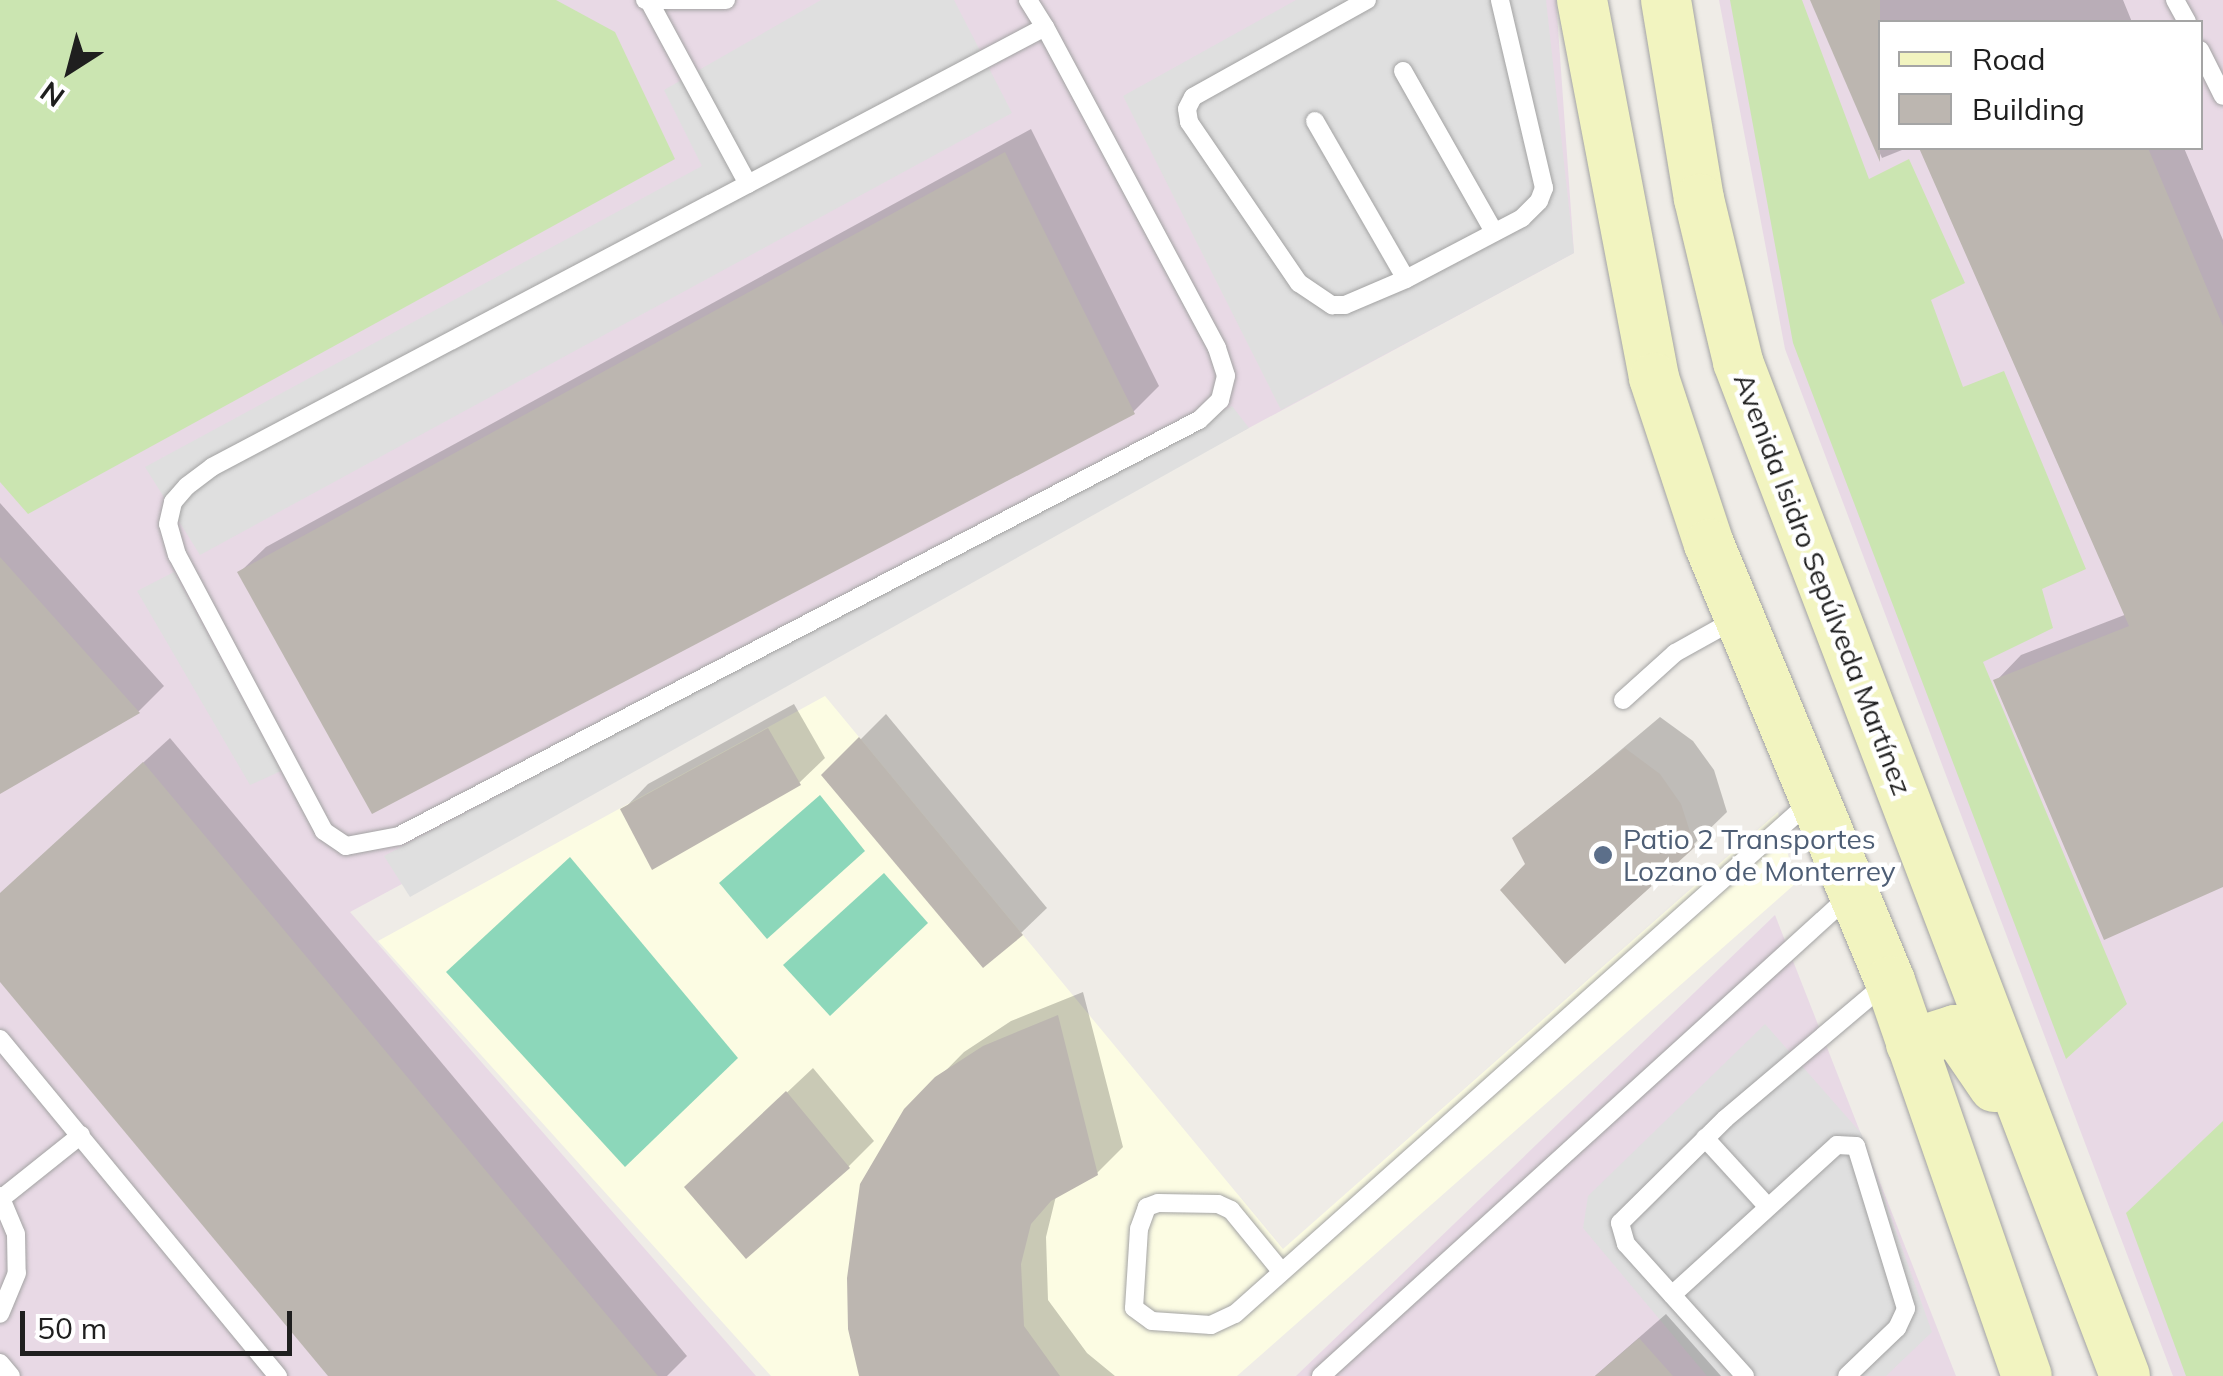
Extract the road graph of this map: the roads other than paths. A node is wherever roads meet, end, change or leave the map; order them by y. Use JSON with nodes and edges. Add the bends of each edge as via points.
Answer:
{"nodes":[{"id":1,"x":726,"y":0,"type":"edge"},
{"id":2,"x":1028,"y":0,"type":"edge"},
{"id":3,"x":1367,"y":0,"type":"edge"},
{"id":4,"x":1500,"y":0,"type":"edge"},
{"id":5,"x":1582,"y":0,"type":"edge"},
{"id":6,"x":1666,"y":0,"type":"edge"},
{"id":7,"x":647,"y":1,"type":"edge"},
{"id":8,"x":1045,"y":27,"type":"junction"},
{"id":9,"x":2203,"y":56,"type":"edge"},
{"id":10,"x":1402,"y":71,"type":"dead end"},
{"id":11,"x":2223,"y":96,"type":"edge"},
{"id":12,"x":1315,"y":121,"type":"dead end"},
{"id":13,"x":748,"y":184,"type":"junction"},
{"id":14,"x":1494,"y":232,"type":"junction"},
{"id":15,"x":1406,"y":278,"type":"junction"},
{"id":16,"x":1741,"y":616,"type":"junction"},
{"id":17,"x":1623,"y":700,"type":"dead end"},
{"id":18,"x":1812,"y":800,"type":"junction"},
{"id":19,"x":1854,"y":892,"type":"junction"},
{"id":20,"x":1890,"y":980,"type":"junction"},
{"id":21,"x":0,"y":1040,"type":"edge"},
{"id":22,"x":1912,"y":1044,"type":"junction"},
{"id":23,"x":82,"y":1135,"type":"junction"},
{"id":24,"x":1705,"y":1138,"type":"junction"},
{"id":25,"x":2043,"y":1157,"type":"junction"},
{"id":26,"x":1,"y":1197,"type":"edge"},
{"id":27,"x":1767,"y":1206,"type":"junction"},
{"id":28,"x":1282,"y":1272,"type":"junction"},
{"id":29,"x":1672,"y":1295,"type":"junction"},
{"id":30,"x":0,"y":1314,"type":"edge"},
{"id":31,"x":0,"y":1363,"type":"edge"},
{"id":32,"x":11,"y":1376,"type":"edge"},
{"id":33,"x":278,"y":1376,"type":"edge"},
{"id":34,"x":1321,"y":1376,"type":"edge"},
{"id":35,"x":1745,"y":1376,"type":"edge"},
{"id":36,"x":1847,"y":1376,"type":"edge"},
{"id":37,"x":2027,"y":1376,"type":"edge"},
{"id":38,"x":2125,"y":1376,"type":"edge"}],
"edges":[{"from":1,"to":7,"type":"lane"},
{"from":2,"to":8,"type":"lane"},
{"from":3,"to":15,"type":"lane","via":[[1194,97],[1189,122],[1314,296],[1345,306]]},
{"from":4,"to":14,"type":"lane","via":[[1544,188],[1535,208]]},
{"from":5,"to":16,"type":"main road","via":[[1654,378],[1709,544]]},
{"from":6,"to":25,"type":"main road","name":"Avenida Isidro Sepúlveda Martínez","via":[[1698,200],[1738,362]]},
{"from":7,"to":13,"type":"lane"},
{"from":8,"to":13,"type":"lane"},
{"from":8,"to":13,"type":"lane","via":[[1217,348],[1226,376],[1220,400],[1199,420],[399,836],[346,846],[308,808],[177,555],[168,524],[174,502],[212,467]]},
{"from":9,"to":11,"type":"lane"},
{"from":10,"to":14,"type":"lane"},
{"from":12,"to":15,"type":"lane"},
{"from":14,"to":15,"type":"lane"},
{"from":16,"to":17,"type":"lane","via":[[1675,654]]},
{"from":16,"to":18,"type":"main road"},
{"from":18,"to":19,"type":"main road"},
{"from":18,"to":28,"type":"lane"},
{"from":19,"to":20,"type":"main road"},
{"from":19,"to":34,"type":"lane"},
{"from":20,"to":22,"type":"main road"},
{"from":20,"to":24,"type":"lane"},
{"from":21,"to":23,"type":"lane"},
{"from":22,"to":25,"type":"main road","via":[[1948,1030],[1962,1036]]},
{"from":22,"to":37,"type":"main road"},
{"from":23,"to":26,"type":"lane"},
{"from":23,"to":33,"type":"lane"},
{"from":24,"to":27,"type":"lane"},
{"from":24,"to":29,"type":"lane","via":[[1620,1223],[1626,1244]]},
{"from":25,"to":38,"type":"main road","name":"Avenida Isidro Sepúlveda Martínez"},
{"from":26,"to":30,"type":"lane","via":[[16,1234],[17,1273]]},
{"from":27,"to":29,"type":"lane"},
{"from":27,"to":36,"type":"lane","via":[[1837,1144],[1856,1146],[1906,1308],[1898,1328]]},
{"from":28,"to":28,"type":"lane","via":[[1232,1210],[1158,1203],[1147,1207],[1138,1229],[1134,1308],[1152,1320],[1212,1325],[1235,1314]]},
{"from":29,"to":35,"type":"lane"},
{"from":31,"to":32,"type":"lane"}]}
